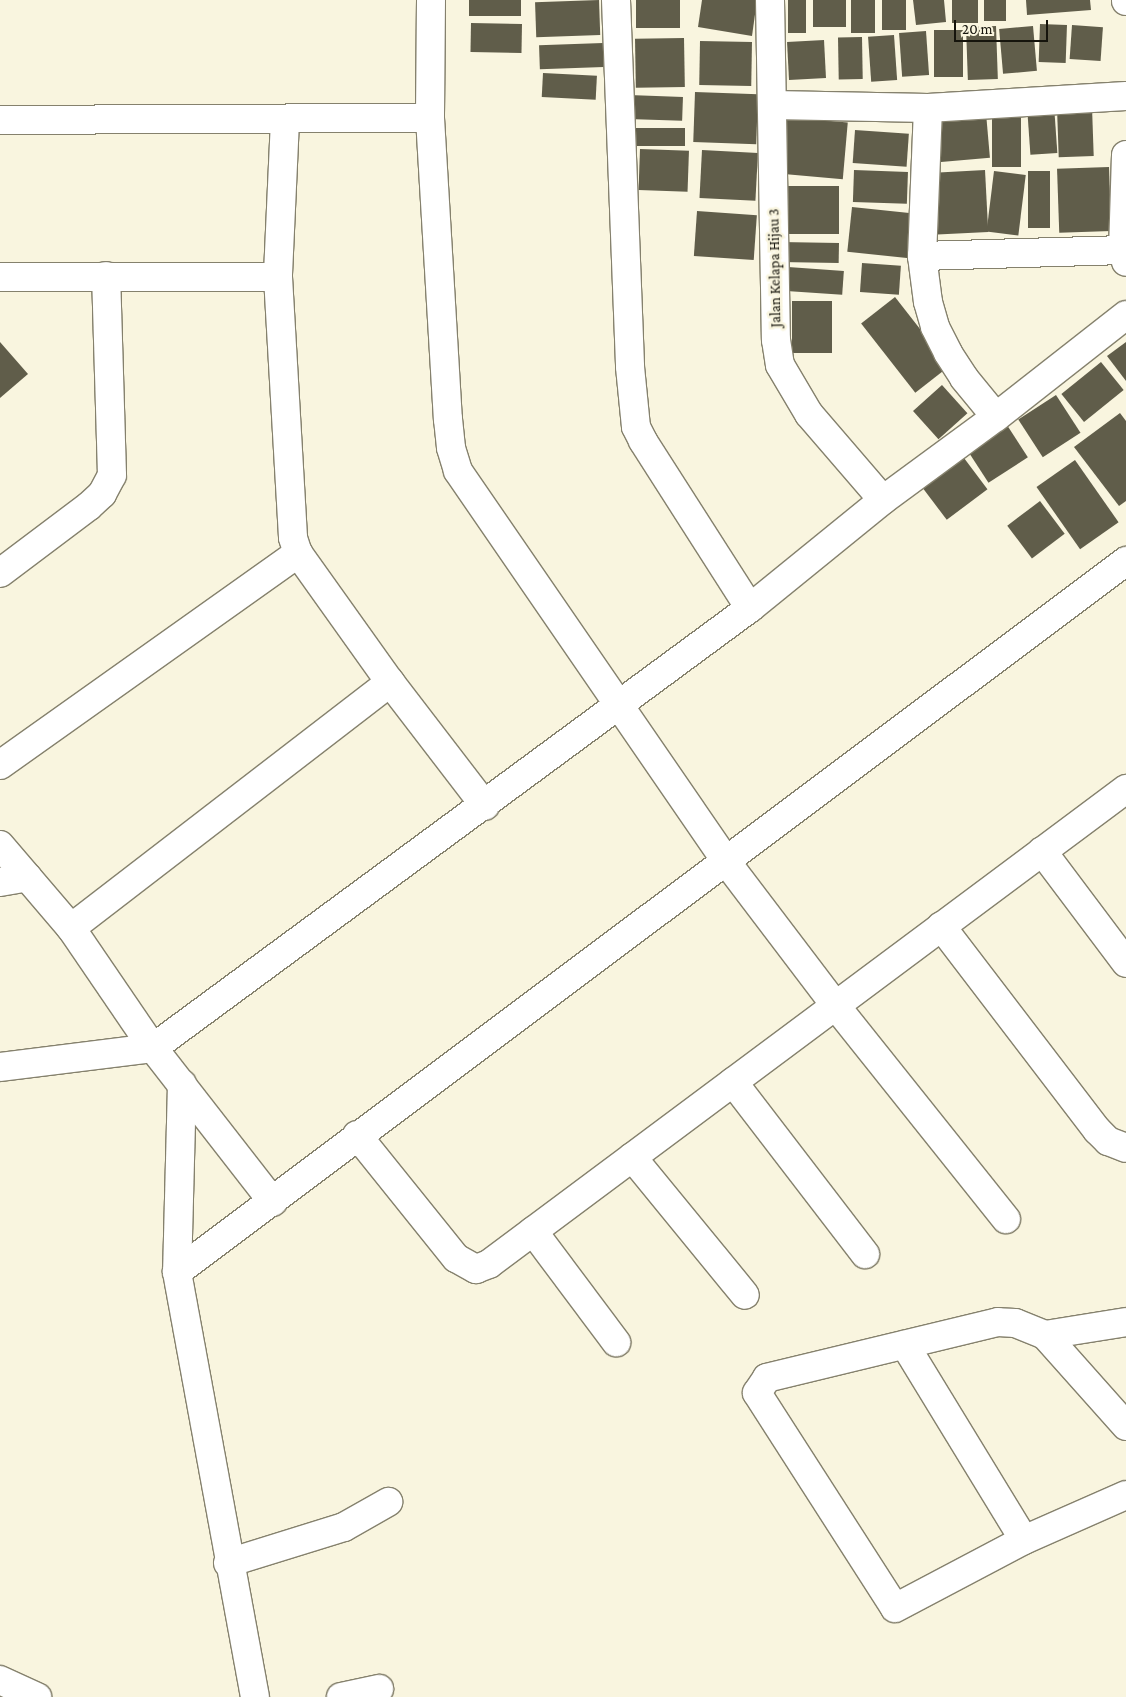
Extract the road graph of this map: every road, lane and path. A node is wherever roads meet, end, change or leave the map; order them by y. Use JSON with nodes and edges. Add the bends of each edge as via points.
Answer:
{"nodes":[{"id":1,"x":431,"y":0,"type":"edge"},
{"id":2,"x":616,"y":0,"type":"edge"},
{"id":3,"x":770,"y":0,"type":"edge"},
{"id":4,"x":1126,"y":96,"type":"edge"},
{"id":5,"x":773,"y":105,"type":"junction"},
{"id":6,"x":928,"y":108,"type":"junction"},
{"id":7,"x":430,"y":118,"type":"junction"},
{"id":8,"x":0,"y":120,"type":"edge"},
{"id":9,"x":285,"y":120,"type":"junction"},
{"id":10,"x":1126,"y":155,"type":"edge"},
{"id":11,"x":922,"y":256,"type":"junction"},
{"id":12,"x":1124,"y":256,"type":"edge"},
{"id":13,"x":106,"y":276,"type":"junction"},
{"id":14,"x":0,"y":277,"type":"edge"},
{"id":15,"x":278,"y":278,"type":"junction"},
{"id":16,"x":1126,"y":314,"type":"edge"},
{"id":17,"x":996,"y":417,"type":"junction"},
{"id":18,"x":883,"y":500,"type":"junction"},
{"id":19,"x":298,"y":553,"type":"junction"},
{"id":20,"x":1126,"y":561,"type":"edge"},
{"id":21,"x":0,"y":572,"type":"edge"},
{"id":22,"x":750,"y":608,"type":"junction"},
{"id":23,"x":390,"y":682,"type":"junction"},
{"id":24,"x":618,"y":706,"type":"junction"},
{"id":25,"x":0,"y":765,"type":"edge"},
{"id":26,"x":1126,"y":789,"type":"edge"},
{"id":27,"x":485,"y":806,"type":"junction"},
{"id":28,"x":0,"y":845,"type":"edge"},
{"id":29,"x":1042,"y":851,"type":"junction"},
{"id":30,"x":725,"y":860,"type":"junction"},
{"id":31,"x":28,"y":877,"type":"junction"},
{"id":32,"x":0,"y":882,"type":"edge"},
{"id":33,"x":941,"y":926,"type":"junction"},
{"id":34,"x":71,"y":928,"type":"junction"},
{"id":35,"x":1126,"y":963,"type":"edge"},
{"id":36,"x":835,"y":1005,"type":"junction"},
{"id":37,"x":153,"y":1048,"type":"junction"},
{"id":38,"x":0,"y":1067,"type":"edge"},
{"id":39,"x":733,"y":1082,"type":"junction"},
{"id":40,"x":182,"y":1084,"type":"junction"},
{"id":41,"x":357,"y":1135,"type":"junction"},
{"id":42,"x":1126,"y":1148,"type":"edge"},
{"id":43,"x":632,"y":1157,"type":"junction"},
{"id":44,"x":273,"y":1202,"type":"junction"},
{"id":45,"x":1006,"y":1219,"type":"dead end"},
{"id":46,"x":533,"y":1231,"type":"junction"},
{"id":47,"x":865,"y":1254,"type":"dead end"},
{"id":48,"x":177,"y":1272,"type":"junction"},
{"id":49,"x":745,"y":1295,"type":"dead end"},
{"id":50,"x":1126,"y":1322,"type":"edge"},
{"id":51,"x":1044,"y":1335,"type":"junction"},
{"id":52,"x":616,"y":1342,"type":"dead end"},
{"id":53,"x":905,"y":1345,"type":"junction"},
{"id":54,"x":1126,"y":1426,"type":"edge"},
{"id":55,"x":1126,"y":1496,"type":"edge"},
{"id":56,"x":388,"y":1502,"type":"dead end"},
{"id":57,"x":1024,"y":1540,"type":"junction"},
{"id":58,"x":228,"y":1563,"type":"junction"},
{"id":59,"x":0,"y":1680,"type":"edge"},
{"id":60,"x":379,"y":1689,"type":"dead end"},
{"id":61,"x":37,"y":1697,"type":"edge"},
{"id":62,"x":255,"y":1697,"type":"edge"},
{"id":63,"x":341,"y":1697,"type":"edge"}],
"edges":[{"from":1,"to":7,"type":"street"},
{"from":2,"to":22,"type":"street","via":[[630,367],[636,427]]},
{"from":3,"to":5,"type":"street","name":"Jalan Kelapa Hijau 3"},
{"from":4,"to":6,"type":"street"},
{"from":5,"to":6,"type":"street"},
{"from":5,"to":18,"type":"street","name":"Jalan Kelapa Hijau 3","via":[[776,340],[780,365],[809,414]]},
{"from":6,"to":11,"type":"street"},
{"from":7,"to":9,"type":"street"},
{"from":7,"to":24,"type":"street","via":[[448,419],[451,448],[458,471]]},
{"from":8,"to":9,"type":"street"},
{"from":9,"to":15,"type":"street"},
{"from":10,"to":12,"type":"street"},
{"from":11,"to":12,"type":"street"},
{"from":11,"to":17,"type":"street","via":[[935,327],[964,378]]},
{"from":13,"to":14,"type":"street"},
{"from":13,"to":15,"type":"street"},
{"from":13,"to":21,"type":"street","via":[[112,475],[102,494]]},
{"from":15,"to":19,"type":"street","via":[[293,538]]},
{"from":16,"to":17,"type":"street"},
{"from":17,"to":18,"type":"street"},
{"from":18,"to":22,"type":"street"},
{"from":19,"to":23,"type":"street"},
{"from":19,"to":25,"type":"street"},
{"from":20,"to":30,"type":"street"},
{"from":22,"to":24,"type":"street"},
{"from":23,"to":27,"type":"street"},
{"from":23,"to":34,"type":"street"},
{"from":24,"to":27,"type":"street"},
{"from":24,"to":30,"type":"street"},
{"from":26,"to":29,"type":"street"},
{"from":27,"to":37,"type":"street"},
{"from":28,"to":31,"type":"street"},
{"from":29,"to":33,"type":"street"},
{"from":29,"to":35,"type":"street"},
{"from":30,"to":36,"type":"street"},
{"from":30,"to":41,"type":"street"},
{"from":31,"to":32,"type":"street"},
{"from":31,"to":34,"type":"street"},
{"from":33,"to":36,"type":"street"},
{"from":33,"to":42,"type":"street","via":[[1097,1130],[1108,1141]]},
{"from":34,"to":37,"type":"street"},
{"from":36,"to":39,"type":"street"},
{"from":36,"to":45,"type":"street"},
{"from":37,"to":38,"type":"street"},
{"from":37,"to":40,"type":"street"},
{"from":39,"to":43,"type":"street"},
{"from":39,"to":47,"type":"street"},
{"from":40,"to":44,"type":"street"},
{"from":40,"to":48,"type":"street"},
{"from":41,"to":44,"type":"street"},
{"from":41,"to":46,"type":"street","via":[[456,1258],[467,1266],[476,1269],[490,1264]]},
{"from":43,"to":46,"type":"street"},
{"from":43,"to":49,"type":"street"},
{"from":44,"to":48,"type":"street"},
{"from":46,"to":52,"type":"street"},
{"from":48,"to":58,"type":"street"},
{"from":50,"to":51,"type":"street"},
{"from":51,"to":53,"type":"street","via":[[1014,1323],[998,1322]]},
{"from":51,"to":54,"type":"street"},
{"from":53,"to":57,"type":"street"},
{"from":53,"to":57,"type":"street","via":[[767,1378],[757,1392],[895,1608]]},
{"from":55,"to":57,"type":"street"},
{"from":56,"to":58,"type":"street","via":[[344,1527]]},
{"from":58,"to":62,"type":"street"},
{"from":59,"to":61,"type":"street"},
{"from":60,"to":63,"type":"street"}]}
